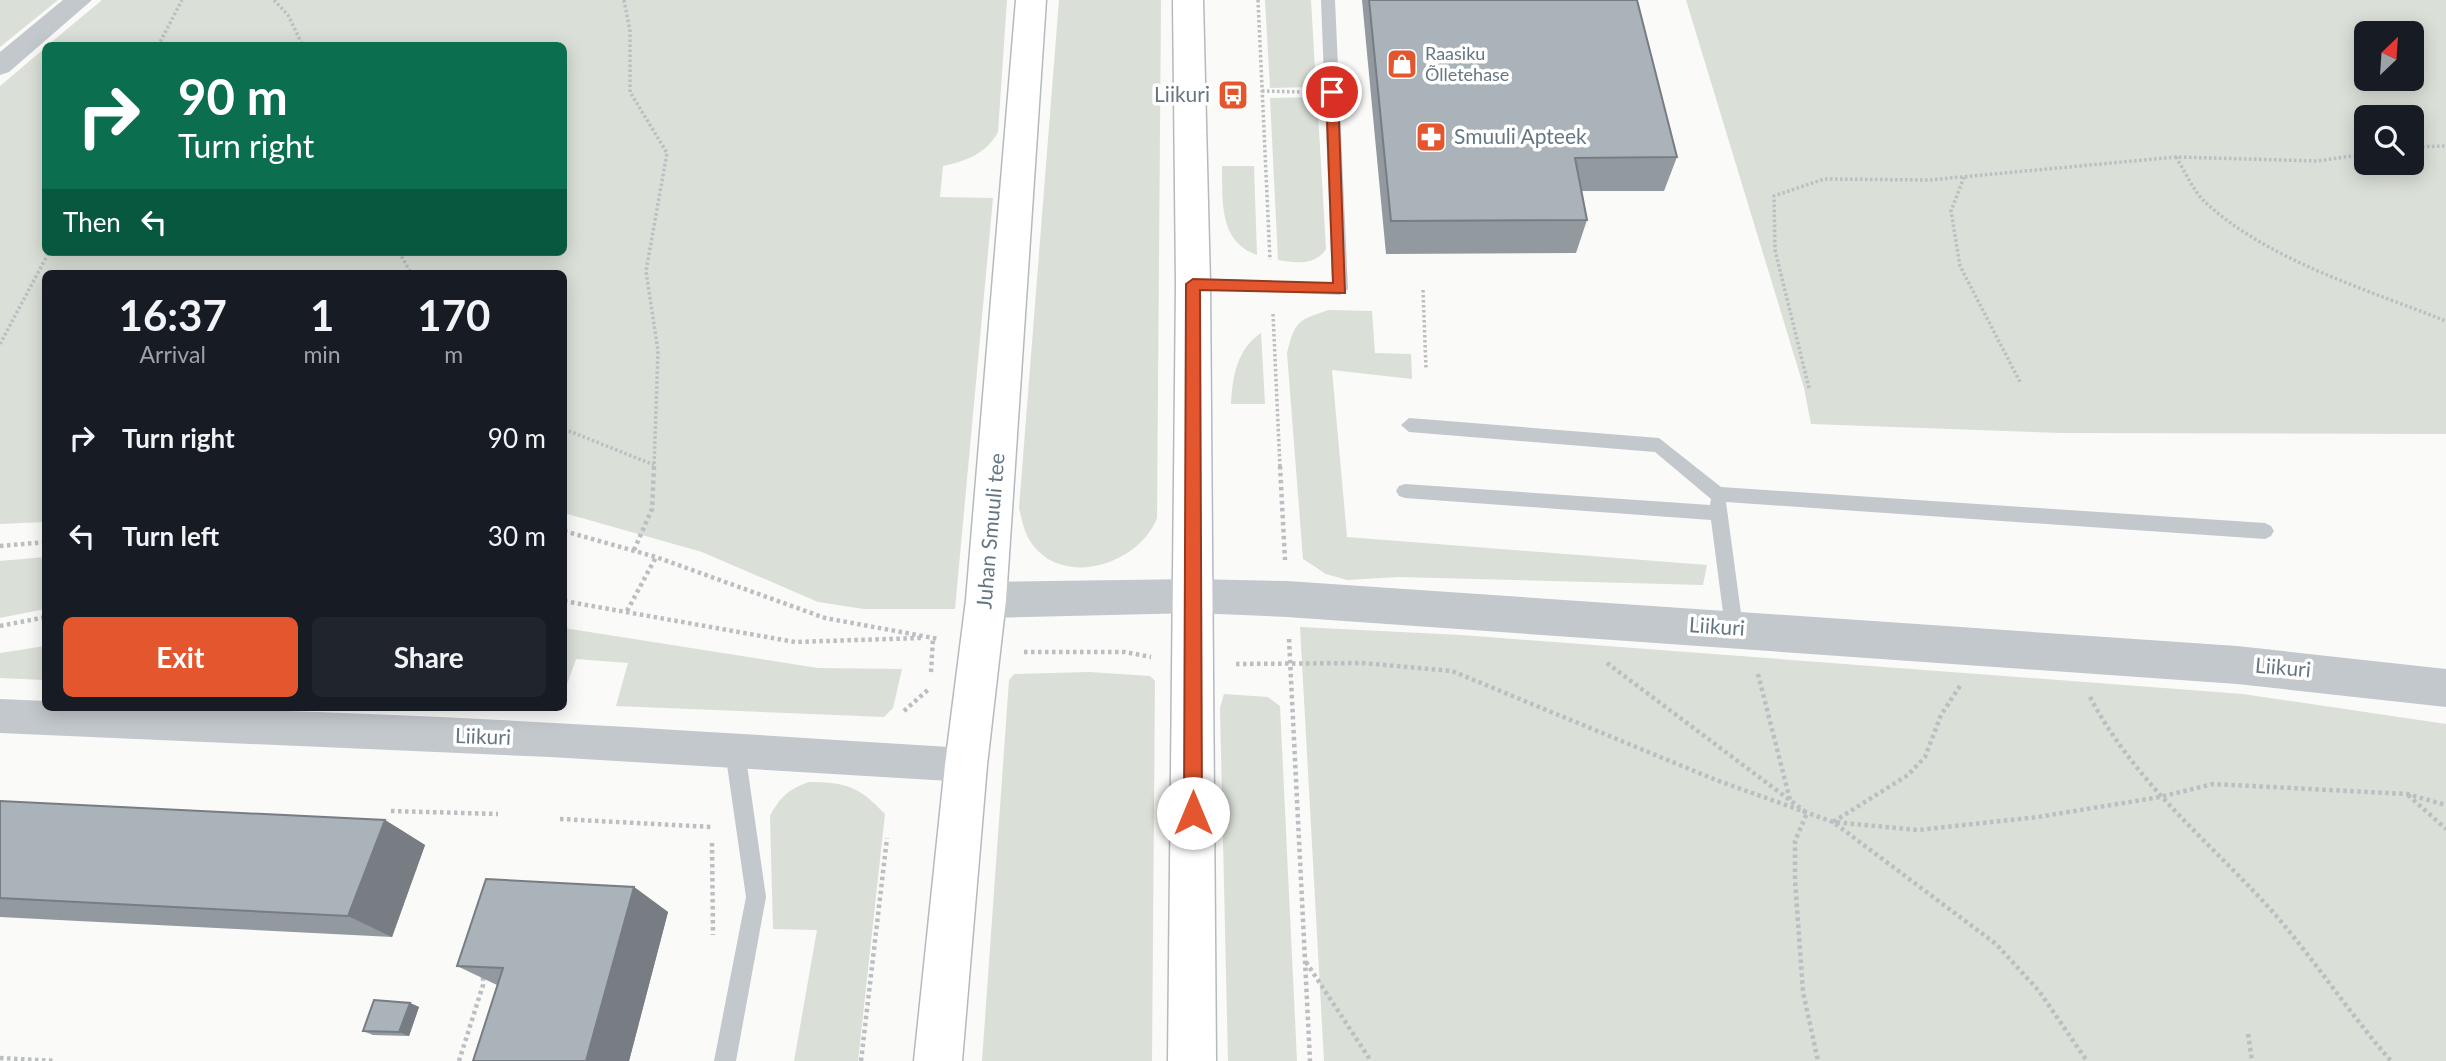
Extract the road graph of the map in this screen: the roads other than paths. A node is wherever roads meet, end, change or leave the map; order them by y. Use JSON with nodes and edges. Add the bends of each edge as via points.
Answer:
{"nodes":[{"id":1,"x":79,"y":0,"type":"edge"},
{"id":2,"x":1031,"y":0,"type":"edge"},
{"id":3,"x":1188,"y":0,"type":"edge"},
{"id":4,"x":1328,"y":0,"type":"edge"},
{"id":5,"x":0,"y":66,"type":"edge"},
{"id":6,"x":1193,"y":284,"type":"junction"},
{"id":7,"x":1409,"y":425,"type":"dead end"},
{"id":8,"x":1405,"y":491,"type":"dead end"},
{"id":9,"x":1718,"y":503,"type":"junction"},
{"id":10,"x":2265,"y":531,"type":"dead end"},
{"id":11,"x":1194,"y":596,"type":"junction"},
{"id":12,"x":986,"y":600,"type":"junction"},
{"id":13,"x":1740,"y":628,"type":"junction"},
{"id":14,"x":2446,"y":688,"type":"edge"},
{"id":15,"x":0,"y":716,"type":"edge"},
{"id":16,"x":736,"y":751,"type":"junction"},
{"id":17,"x":966,"y":765,"type":"junction"},
{"id":18,"x":725,"y":1061,"type":"edge"},
{"id":19,"x":938,"y":1061,"type":"edge"},
{"id":20,"x":1192,"y":1061,"type":"edge"}],
"edges":[{"from":1,"to":5,"type":"street"},
{"from":2,"to":12,"type":"main road","name":"Juhan Smuuli tee"},
{"from":3,"to":6,"type":"main road"},
{"from":4,"to":6,"type":"lane","via":[[1340,289]]},
{"from":6,"to":11,"type":"main road"},
{"from":7,"to":9,"type":"lane","via":[[1659,445]]},
{"from":8,"to":9,"type":"lane"},
{"from":9,"to":10,"type":"lane"},
{"from":9,"to":13,"type":"lane"},
{"from":11,"to":12,"type":"street","name":"Liikuri"},
{"from":11,"to":13,"type":"street","name":"Liikuri"},
{"from":11,"to":20,"type":"main road"},
{"from":12,"to":17,"type":"main road","name":"Juhan Smuuli tee"},
{"from":13,"to":14,"type":"street","name":"Liikuri","via":[[2319,672]]},
{"from":15,"to":16,"type":"street","name":"Liikuri"},
{"from":16,"to":17,"type":"street","name":"Liikuri"},
{"from":16,"to":18,"type":"lane","via":[[756,897]]},
{"from":17,"to":19,"type":"main road","name":"Juhan Smuuli tee"}]}
